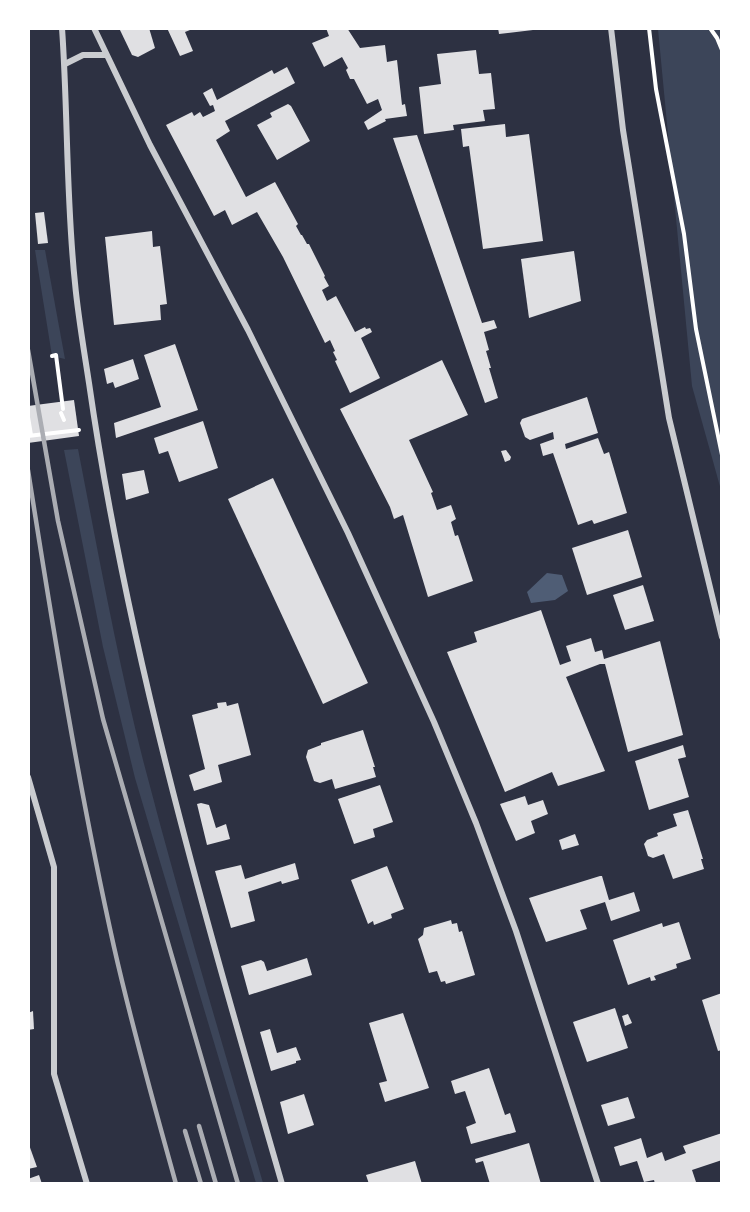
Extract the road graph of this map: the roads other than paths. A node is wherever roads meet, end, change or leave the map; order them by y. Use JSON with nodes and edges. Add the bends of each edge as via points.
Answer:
{"nodes":[{"id":1,"x":62,"y":28,"type":"edge"},
{"id":2,"x":93,"y":28,"type":"edge"},
{"id":3,"x":611,"y":28,"type":"edge"},
{"id":4,"x":106,"y":55,"type":"junction"},
{"id":5,"x":65,"y":64,"type":"junction"},
{"id":6,"x":722,"y":637,"type":"edge"},
{"id":7,"x":28,"y":777,"type":"edge"},
{"id":8,"x":87,"y":1184,"type":"edge"},
{"id":9,"x":282,"y":1184,"type":"edge"},
{"id":10,"x":598,"y":1184,"type":"edge"}],
"edges":[{"from":1,"to":5,"type":"street"},
{"from":2,"to":4,"type":"street"},
{"from":3,"to":6,"type":"street","via":[[626,151],[669,418]]},
{"from":4,"to":5,"type":"street","via":[[83,55]]},
{"from":4,"to":10,"type":"street","via":[[338,512],[434,722],[516,931]]},
{"from":5,"to":9,"type":"street","via":[[75,283],[97,441],[125,593],[205,910]]},
{"from":7,"to":8,"type":"street","via":[[54,867],[54,1074]]}]}
